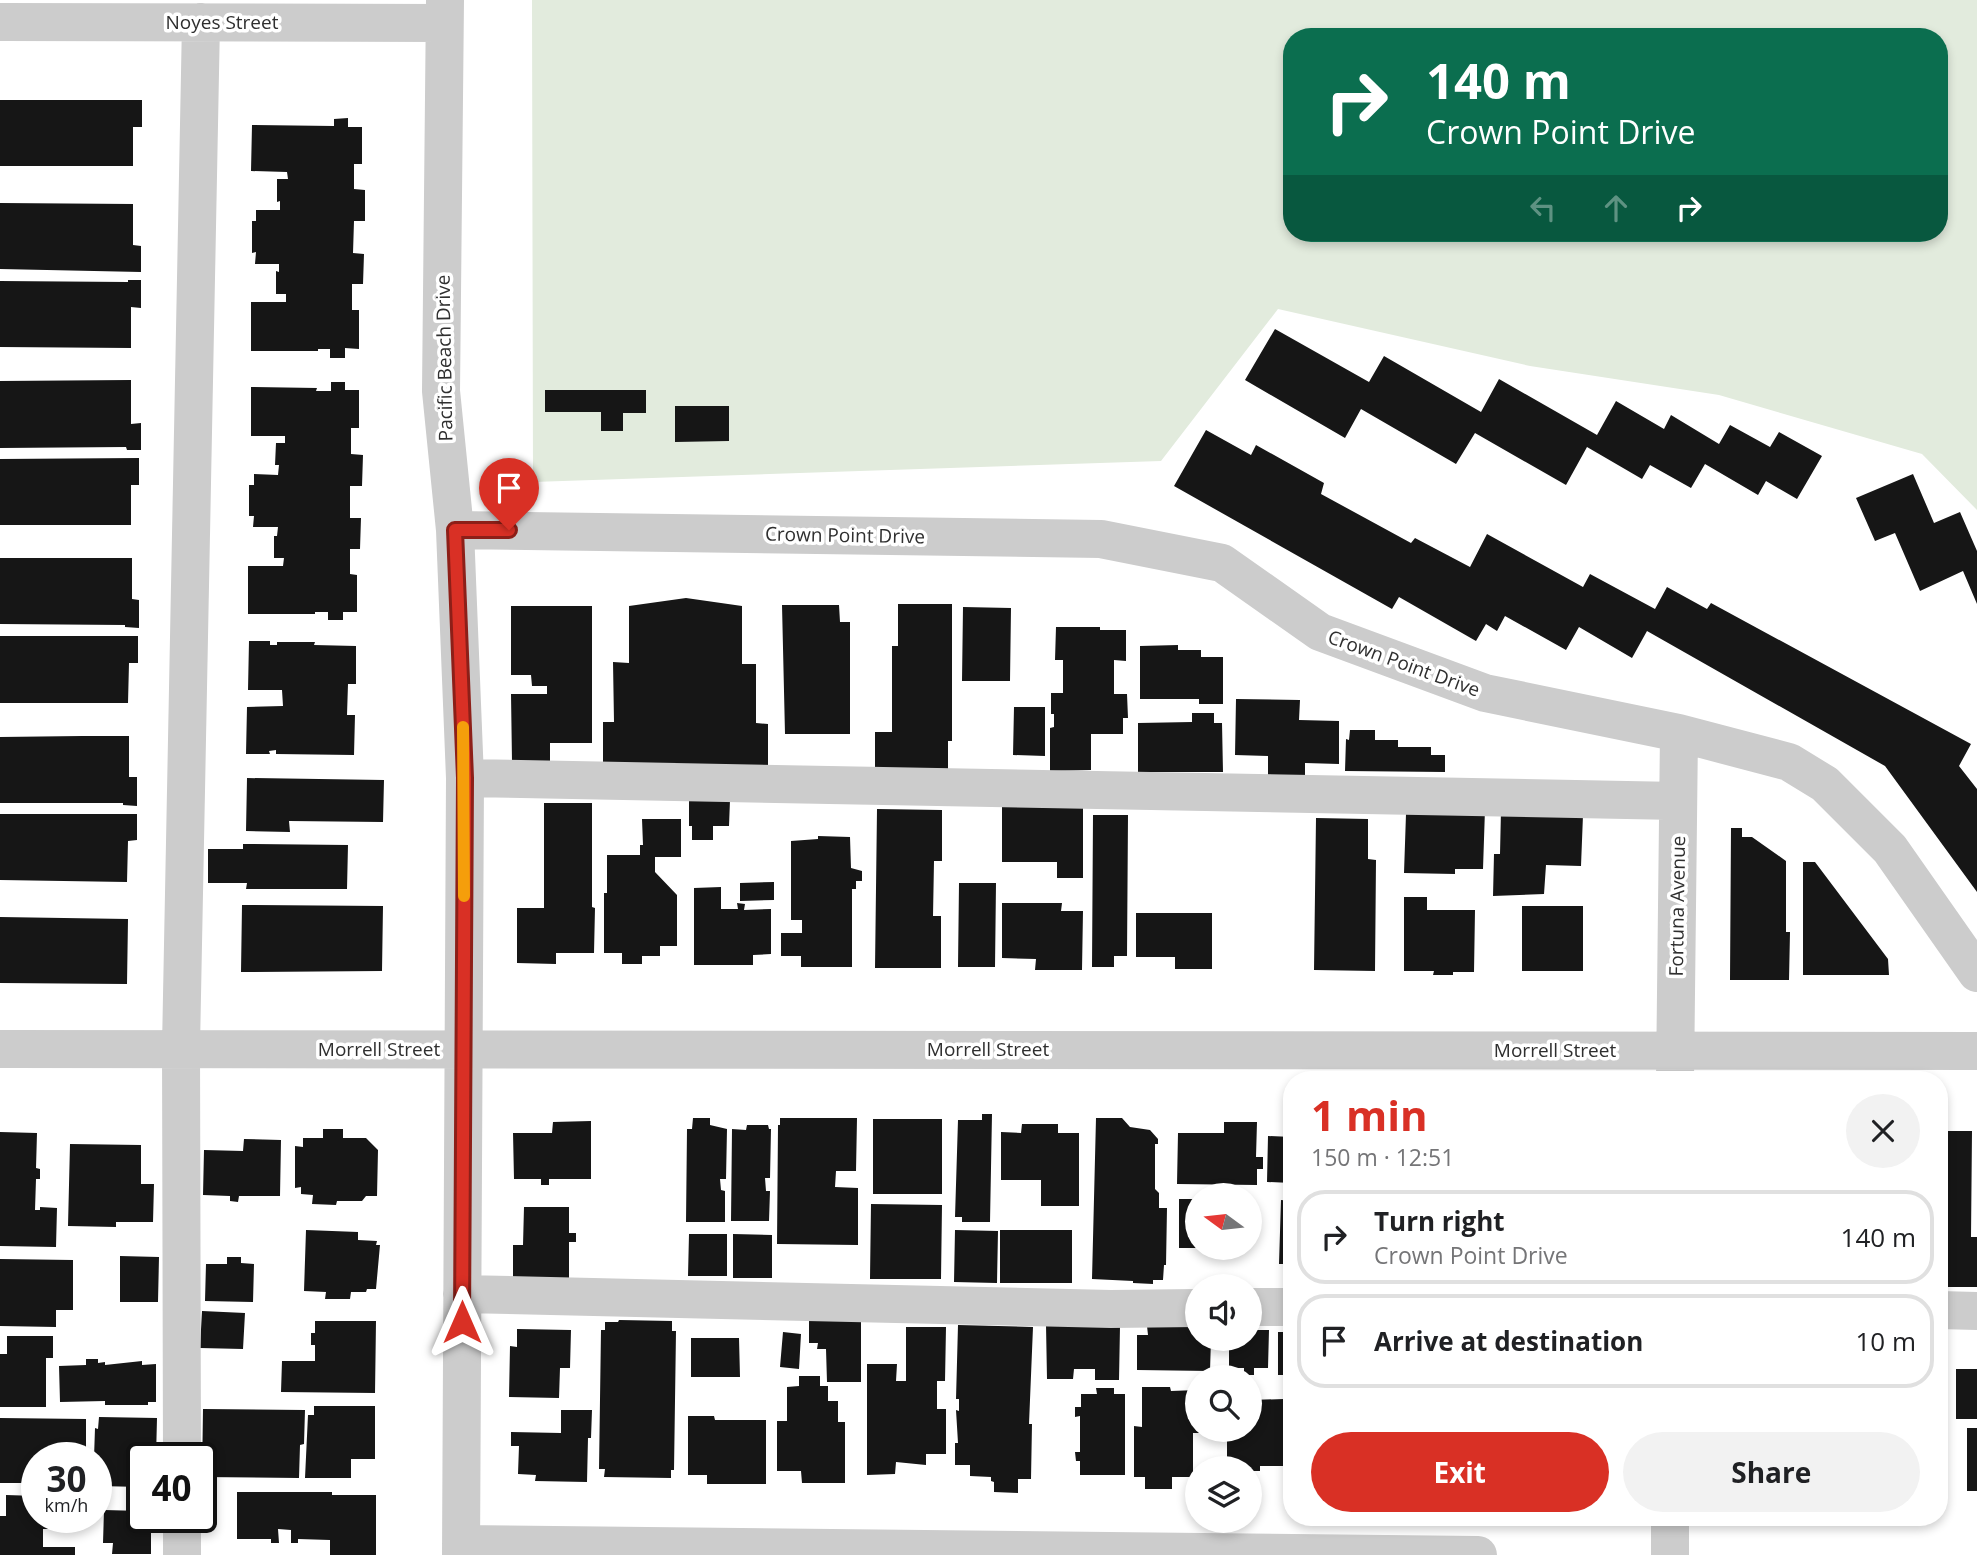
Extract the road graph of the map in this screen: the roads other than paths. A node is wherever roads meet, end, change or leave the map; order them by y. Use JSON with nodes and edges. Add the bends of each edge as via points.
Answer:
{"nodes":[{"id":1,"x":445,"y":11,"type":"edge"},
{"id":2,"x":0,"y":22,"type":"edge"},
{"id":3,"x":201,"y":22,"type":"junction"},
{"id":4,"x":455,"y":530,"type":"junction"},
{"id":5,"x":1679,"y":733,"type":"junction"},
{"id":6,"x":465,"y":778,"type":"junction"},
{"id":7,"x":1678,"y":801,"type":"junction"},
{"id":8,"x":1977,"y":973,"type":"edge"},
{"id":9,"x":181,"y":1047,"type":"junction"},
{"id":10,"x":0,"y":1049,"type":"edge"},
{"id":11,"x":464,"y":1049,"type":"junction"},
{"id":12,"x":1977,"y":1051,"type":"edge"},
{"id":13,"x":1675,"y":1065,"type":"edge"},
{"id":14,"x":462,"y":1294,"type":"junction"},
{"id":15,"x":1262,"y":1307,"type":"edge"},
{"id":16,"x":1283,"y":1307,"type":"edge"},
{"id":17,"x":1185,"y":1308,"type":"edge"},
{"id":18,"x":1948,"y":1310,"type":"edge"},
{"id":19,"x":1977,"y":1311,"type":"edge"},
{"id":20,"x":182,"y":1442,"type":"edge"},
{"id":21,"x":1670,"y":1526,"type":"edge"},
{"id":22,"x":182,"y":1533,"type":"edge"},
{"id":23,"x":461,"y":1550,"type":"edge"},
{"id":24,"x":183,"y":1555,"type":"edge"},
{"id":25,"x":1478,"y":1555,"type":"edge"},
{"id":26,"x":1670,"y":1555,"type":"edge"}],
"edges":[{"from":1,"to":3,"type":"street","name":"Noyes Street"},
{"from":1,"to":4,"type":"street","name":"Pacific Beach Drive","via":[[441,391]]},
{"from":2,"to":3,"type":"street","name":"Noyes Street"},
{"from":3,"to":9,"type":"street"},
{"from":4,"to":5,"type":"street","name":"Crown Point Drive","via":[[1101,539],[1222,563],[1320,632],[1485,693]]},
{"from":4,"to":6,"type":"street","name":"Pacific Beach Drive"},
{"from":5,"to":7,"type":"street","name":"Fortuna Avenue"},
{"from":5,"to":8,"type":"street","name":"Crown Point Drive","via":[[1788,762],[1825,784],[1890,849]]},
{"from":6,"to":7,"type":"street"},
{"from":6,"to":11,"type":"street","name":"Pacific Beach Drive"},
{"from":7,"to":13,"type":"street","name":"Fortuna Avenue"},
{"from":9,"to":10,"type":"street","name":"Morrell Street"},
{"from":9,"to":11,"type":"street","name":"Morrell Street"},
{"from":9,"to":20,"type":"street"},
{"from":11,"to":13,"type":"street","name":"Morrell Street"},
{"from":11,"to":14,"type":"street","name":"Pacific Beach Drive"},
{"from":12,"to":13,"type":"street","name":"Morrell Street"},
{"from":14,"to":17,"type":"street"},
{"from":14,"to":23,"type":"street","name":"Pacific Beach Drive"},
{"from":15,"to":16,"type":"street"},
{"from":18,"to":19,"type":"street"},
{"from":21,"to":26,"type":"street"},
{"from":22,"to":24,"type":"street"},
{"from":23,"to":25,"type":"street"}]}
